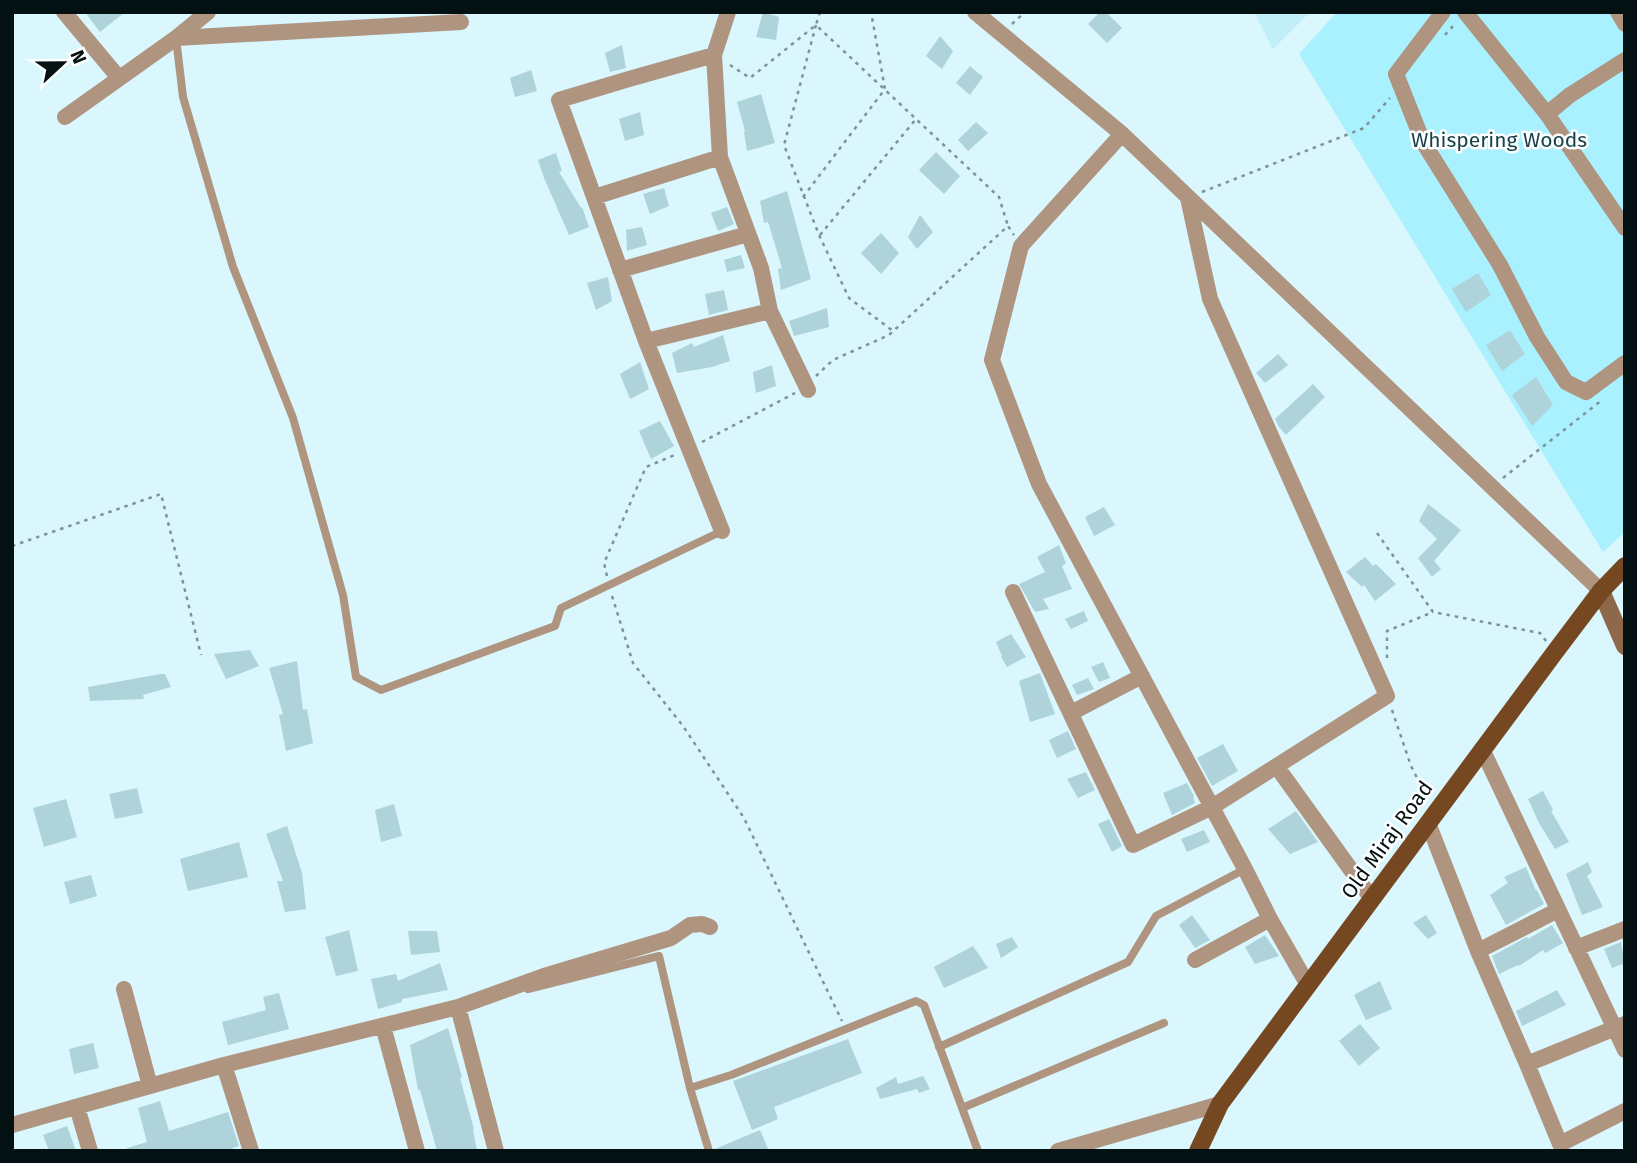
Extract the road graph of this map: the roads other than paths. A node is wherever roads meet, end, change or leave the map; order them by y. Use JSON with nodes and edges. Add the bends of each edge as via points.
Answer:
{"nodes":[{"id":1,"x":64,"y":12,"type":"edge"},
{"id":2,"x":208,"y":12,"type":"edge"},
{"id":3,"x":454,"y":12,"type":"edge"},
{"id":4,"x":728,"y":12,"type":"edge"},
{"id":5,"x":975,"y":12,"type":"edge"},
{"id":6,"x":1443,"y":12,"type":"edge"},
{"id":7,"x":1465,"y":12,"type":"edge"},
{"id":8,"x":1618,"y":12,"type":"edge"},
{"id":9,"x":1625,"y":24,"type":"edge"},
{"id":10,"x":176,"y":38,"type":"junction"},
{"id":11,"x":714,"y":55,"type":"junction"},
{"id":12,"x":1625,"y":60,"type":"edge"},
{"id":13,"x":119,"y":78,"type":"junction"},
{"id":14,"x":1547,"y":114,"type":"junction"},
{"id":15,"x":65,"y":117,"type":"dead end"},
{"id":16,"x":1122,"y":134,"type":"junction"},
{"id":17,"x":720,"y":157,"type":"junction"},
{"id":18,"x":594,"y":197,"type":"junction"},
{"id":19,"x":1188,"y":198,"type":"junction"},
{"id":20,"x":1625,"y":228,"type":"edge"},
{"id":21,"x":748,"y":234,"type":"junction"},
{"id":22,"x":620,"y":270,"type":"junction"},
{"id":23,"x":769,"y":311,"type":"junction"},
{"id":24,"x":646,"y":341,"type":"junction"},
{"id":25,"x":1625,"y":363,"type":"edge"},
{"id":26,"x":805,"y":388,"type":"road end"},
{"id":27,"x":722,"y":531,"type":"joint"},
{"id":28,"x":1625,"y":566,"type":"edge"},
{"id":29,"x":1601,"y":591,"type":"junction"},
{"id":30,"x":1013,"y":592,"type":"dead end"},
{"id":31,"x":1625,"y":646,"type":"edge"},
{"id":32,"x":1142,"y":676,"type":"junction"},
{"id":33,"x":1071,"y":713,"type":"junction"},
{"id":34,"x":1482,"y":749,"type":"junction"},
{"id":35,"x":1282,"y":774,"type":"dead end"},
{"id":36,"x":1212,"y":807,"type":"junction"},
{"id":37,"x":1431,"y":818,"type":"junction"},
{"id":38,"x":1245,"y":869,"type":"junction"},
{"id":39,"x":1372,"y":899,"type":"junction"},
{"id":40,"x":1558,"y":910,"type":"junction"},
{"id":41,"x":1270,"y":919,"type":"junction"},
{"id":42,"x":710,"y":927,"type":"dead end"},
{"id":43,"x":1625,"y":929,"type":"edge"},
{"id":44,"x":1576,"y":948,"type":"junction"},
{"id":45,"x":1478,"y":951,"type":"junction"},
{"id":46,"x":1195,"y":960,"type":"dead end"},
{"id":47,"x":1308,"y":985,"type":"junction"},
{"id":48,"x":124,"y":989,"type":"dead end"},
{"id":49,"x":458,"y":1007,"type":"junction"},
{"id":50,"x":1164,"y":1023,"type":"dead end"},
{"id":51,"x":383,"y":1026,"type":"junction"},
{"id":52,"x":1620,"y":1027,"type":"edge"},
{"id":53,"x":939,"y":1047,"type":"junction"},
{"id":54,"x":1625,"y":1051,"type":"edge"},
{"id":55,"x":1527,"y":1064,"type":"junction"},
{"id":56,"x":224,"y":1065,"type":"junction"},
{"id":57,"x":150,"y":1086,"type":"junction"},
{"id":58,"x":690,"y":1088,"type":"junction"},
{"id":59,"x":1220,"y":1104,"type":"junction"},
{"id":60,"x":77,"y":1107,"type":"junction"},
{"id":61,"x":962,"y":1108,"type":"junction"},
{"id":62,"x":1625,"y":1111,"type":"edge"},
{"id":63,"x":12,"y":1125,"type":"edge"},
{"id":64,"x":1198,"y":1150,"type":"edge"},
{"id":65,"x":90,"y":1151,"type":"edge"},
{"id":66,"x":251,"y":1151,"type":"edge"},
{"id":67,"x":417,"y":1151,"type":"edge"},
{"id":68,"x":496,"y":1151,"type":"edge"},
{"id":69,"x":709,"y":1151,"type":"edge"},
{"id":70,"x":978,"y":1151,"type":"edge"},
{"id":71,"x":1058,"y":1151,"type":"edge"}],
"edges":[{"from":1,"to":13,"type":"street"},
{"from":2,"to":10,"type":"street"},
{"from":3,"to":10,"type":"street","via":[[461,22]]},
{"from":4,"to":11,"type":"street"},
{"from":5,"to":16,"type":"street"},
{"from":6,"to":25,"type":"street","via":[[1396,74],[1423,142],[1566,382],[1586,391]]},
{"from":7,"to":14,"type":"street"},
{"from":8,"to":9,"type":"street"},
{"from":10,"to":13,"type":"street"},
{"from":10,"to":27,"type":"lane","via":[[183,97],[233,267],[293,418],[343,595],[356,677],[381,690],[555,626],[561,608]]},
{"from":11,"to":17,"type":"street"},
{"from":11,"to":18,"type":"street","via":[[559,100]]},
{"from":12,"to":14,"type":"street"},
{"from":13,"to":15,"type":"street"},
{"from":14,"to":20,"type":"street"},
{"from":16,"to":19,"type":"street"},
{"from":16,"to":32,"type":"street","via":[[1021,246],[992,359],[1039,484]]},
{"from":17,"to":18,"type":"street"},
{"from":17,"to":21,"type":"street"},
{"from":18,"to":22,"type":"street"},
{"from":19,"to":29,"type":"street"},
{"from":19,"to":36,"type":"street","via":[[1210,299],[1387,696]]},
{"from":21,"to":22,"type":"street"},
{"from":21,"to":23,"type":"street","via":[[761,268]]},
{"from":22,"to":24,"type":"street"},
{"from":23,"to":24,"type":"street"},
{"from":23,"to":26,"type":"street"},
{"from":24,"to":27,"type":"street"},
{"from":28,"to":29,"type":"main road","name":"Old Miraj Road"},
{"from":29,"to":31,"type":"street"},
{"from":29,"to":34,"type":"main road","name":"Old Miraj Road"},
{"from":30,"to":33,"type":"street"},
{"from":32,"to":33,"type":"street"},
{"from":32,"to":36,"type":"street"},
{"from":33,"to":36,"type":"street","via":[[1133,845]]},
{"from":34,"to":37,"type":"main road","name":"Old Miraj Road"},
{"from":34,"to":40,"type":"street"},
{"from":35,"to":39,"type":"street"},
{"from":36,"to":38,"type":"street"},
{"from":37,"to":39,"type":"main road","name":"Old Miraj Road"},
{"from":37,"to":45,"type":"street"},
{"from":38,"to":41,"type":"street"},
{"from":38,"to":53,"type":"lane","via":[[1156,916],[1128,962]]},
{"from":39,"to":47,"type":"main road","name":"Old Miraj Road"},
{"from":40,"to":44,"type":"street"},
{"from":40,"to":45,"type":"street"},
{"from":41,"to":46,"type":"street"},
{"from":41,"to":47,"type":"street"},
{"from":42,"to":49,"type":"street","via":[[690,925],[671,938]]},
{"from":43,"to":44,"type":"street"},
{"from":44,"to":52,"type":"street"},
{"from":45,"to":55,"type":"street"},
{"from":47,"to":59,"type":"main road","name":"Old Miraj Road"},
{"from":48,"to":57,"type":"street"},
{"from":49,"to":51,"type":"street"},
{"from":49,"to":58,"type":"lane","via":[[659,956]]},
{"from":49,"to":68,"type":"street"},
{"from":50,"to":61,"type":"lane"},
{"from":51,"to":56,"type":"street"},
{"from":51,"to":67,"type":"street"},
{"from":52,"to":54,"type":"street"},
{"from":52,"to":55,"type":"street"},
{"from":53,"to":58,"type":"lane","via":[[924,1004],[916,1001]]},
{"from":53,"to":61,"type":"lane"},
{"from":55,"to":62,"type":"street","via":[[1560,1144]]},
{"from":56,"to":57,"type":"street"},
{"from":56,"to":66,"type":"street"},
{"from":57,"to":60,"type":"street"},
{"from":58,"to":69,"type":"lane"},
{"from":59,"to":64,"type":"main road","name":"Old Miraj Road"},
{"from":59,"to":71,"type":"street"},
{"from":60,"to":63,"type":"street"},
{"from":60,"to":65,"type":"street"},
{"from":61,"to":70,"type":"lane"}]}
